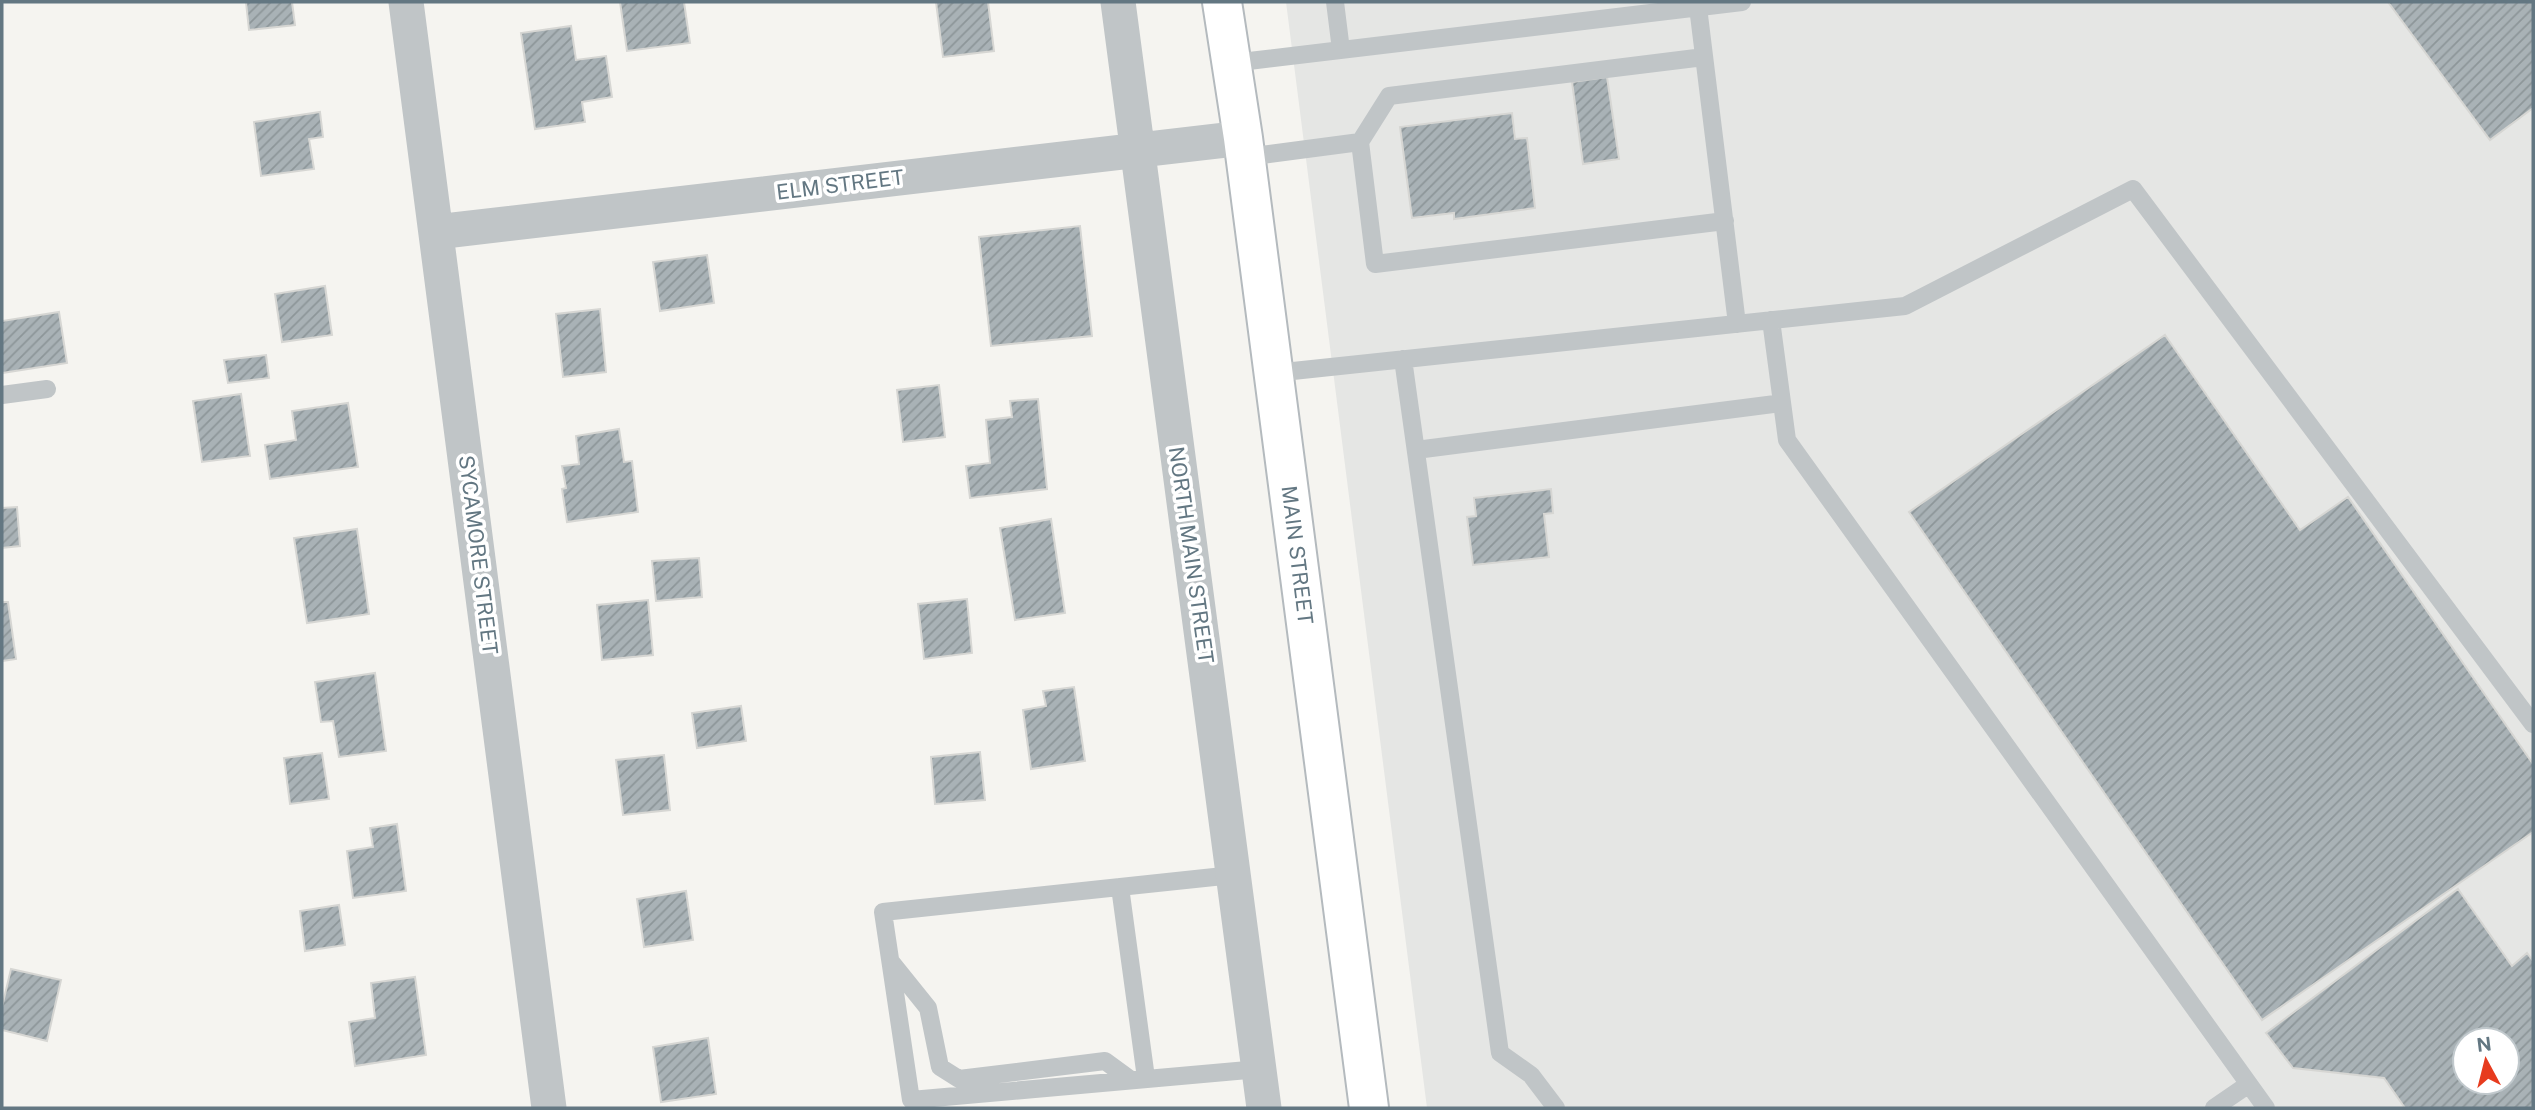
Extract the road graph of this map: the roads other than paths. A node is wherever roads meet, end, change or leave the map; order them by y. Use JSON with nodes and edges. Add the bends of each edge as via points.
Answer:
{"nodes":[{"id":1,"x":406,"y":2,"type":"edge"},
{"id":2,"x":1118,"y":2,"type":"edge"},
{"id":3,"x":1222,"y":2,"type":"edge"},
{"id":4,"x":1335,"y":2,"type":"edge"},
{"id":5,"x":1742,"y":2,"type":"edge"},
{"id":6,"x":1698,"y":7,"type":"junction"},
{"id":7,"x":1341,"y":50,"type":"junction"},
{"id":8,"x":1704,"y":57,"type":"junction"},
{"id":9,"x":1232,"y":63,"type":"junction"},
{"id":10,"x":1360,"y":142,"type":"junction"},
{"id":11,"x":1244,"y":147,"type":"junction"},
{"id":12,"x":1137,"y":150,"type":"junction"},
{"id":13,"x":1725,"y":220,"type":"junction"},
{"id":14,"x":436,"y":232,"type":"junction"},
{"id":15,"x":1771,"y":320,"type":"junction"},
{"id":16,"x":1737,"y":324,"type":"junction"},
{"id":17,"x":1403,"y":359,"type":"junction"},
{"id":18,"x":1274,"y":373,"type":"junction"},
{"id":19,"x":47,"y":389,"type":"dead end"},
{"id":20,"x":2,"y":396,"type":"edge"},
{"id":21,"x":1782,"y":403,"type":"junction"},
{"id":22,"x":1416,"y":450,"type":"junction"},
{"id":23,"x":2533,"y":724,"type":"edge"},
{"id":24,"x":1233,"y":876,"type":"junction"},
{"id":25,"x":1120,"y":887,"type":"junction"},
{"id":26,"x":891,"y":962,"type":"junction"},
{"id":27,"x":1259,"y":1069,"type":"junction"},
{"id":28,"x":1139,"y":1079,"type":"junction"},
{"id":29,"x":2249,"y":1084,"type":"junction"},
{"id":30,"x":549,"y":1108,"type":"edge"},
{"id":31,"x":1264,"y":1108,"type":"edge"},
{"id":32,"x":1369,"y":1108,"type":"edge"},
{"id":33,"x":1556,"y":1108,"type":"edge"},
{"id":34,"x":2214,"y":1108,"type":"edge"},
{"id":35,"x":2266,"y":1108,"type":"edge"}],
"edges":[{"from":1,"to":14,"type":"street","name":"SYCAMORE STREET"},
{"from":2,"to":12,"type":"street","name":"NORTH MAIN STREET"},
{"from":3,"to":9,"type":"main road","name":"MAIN STREET"},
{"from":4,"to":7,"type":"lane"},
{"from":5,"to":6,"type":"lane"},
{"from":6,"to":7,"type":"lane"},
{"from":6,"to":8,"type":"lane"},
{"from":7,"to":9,"type":"lane"},
{"from":8,"to":10,"type":"lane","via":[[1389,96]]},
{"from":8,"to":13,"type":"lane"},
{"from":9,"to":11,"type":"main road","name":"MAIN STREET"},
{"from":10,"to":11,"type":"lane"},
{"from":10,"to":13,"type":"lane","via":[[1375,264]]},
{"from":11,"to":12,"type":"street","name":"ELM STREET"},
{"from":11,"to":18,"type":"main road","name":"MAIN STREET"},
{"from":12,"to":14,"type":"street","name":"ELM STREET"},
{"from":12,"to":24,"type":"street","name":"NORTH MAIN STREET"},
{"from":13,"to":16,"type":"lane"},
{"from":14,"to":30,"type":"street","name":"SYCAMORE STREET"},
{"from":15,"to":16,"type":"lane"},
{"from":15,"to":21,"type":"lane"},
{"from":15,"to":23,"type":"lane","via":[[1905,306],[2133,190]]},
{"from":16,"to":17,"type":"lane"},
{"from":17,"to":18,"type":"lane"},
{"from":17,"to":22,"type":"lane"},
{"from":18,"to":32,"type":"main road","name":"MAIN STREET"},
{"from":19,"to":20,"type":"lane"},
{"from":21,"to":22,"type":"lane"},
{"from":21,"to":29,"type":"lane","via":[[1787,440]]},
{"from":22,"to":33,"type":"lane","via":[[1500,1053],[1531,1075]]},
{"from":24,"to":25,"type":"lane"},
{"from":24,"to":27,"type":"street","name":"NORTH MAIN STREET"},
{"from":25,"to":26,"type":"lane","via":[[883,912]]},
{"from":25,"to":28,"type":"lane"},
{"from":26,"to":28,"type":"lane","via":[[928,1008],[940,1067],[959,1079],[1105,1061]]},
{"from":26,"to":28,"type":"lane","via":[[911,1100]]},
{"from":27,"to":28,"type":"lane"},
{"from":27,"to":31,"type":"street","name":"NORTH MAIN STREET"},
{"from":29,"to":34,"type":"lane"},
{"from":29,"to":35,"type":"lane"}]}
